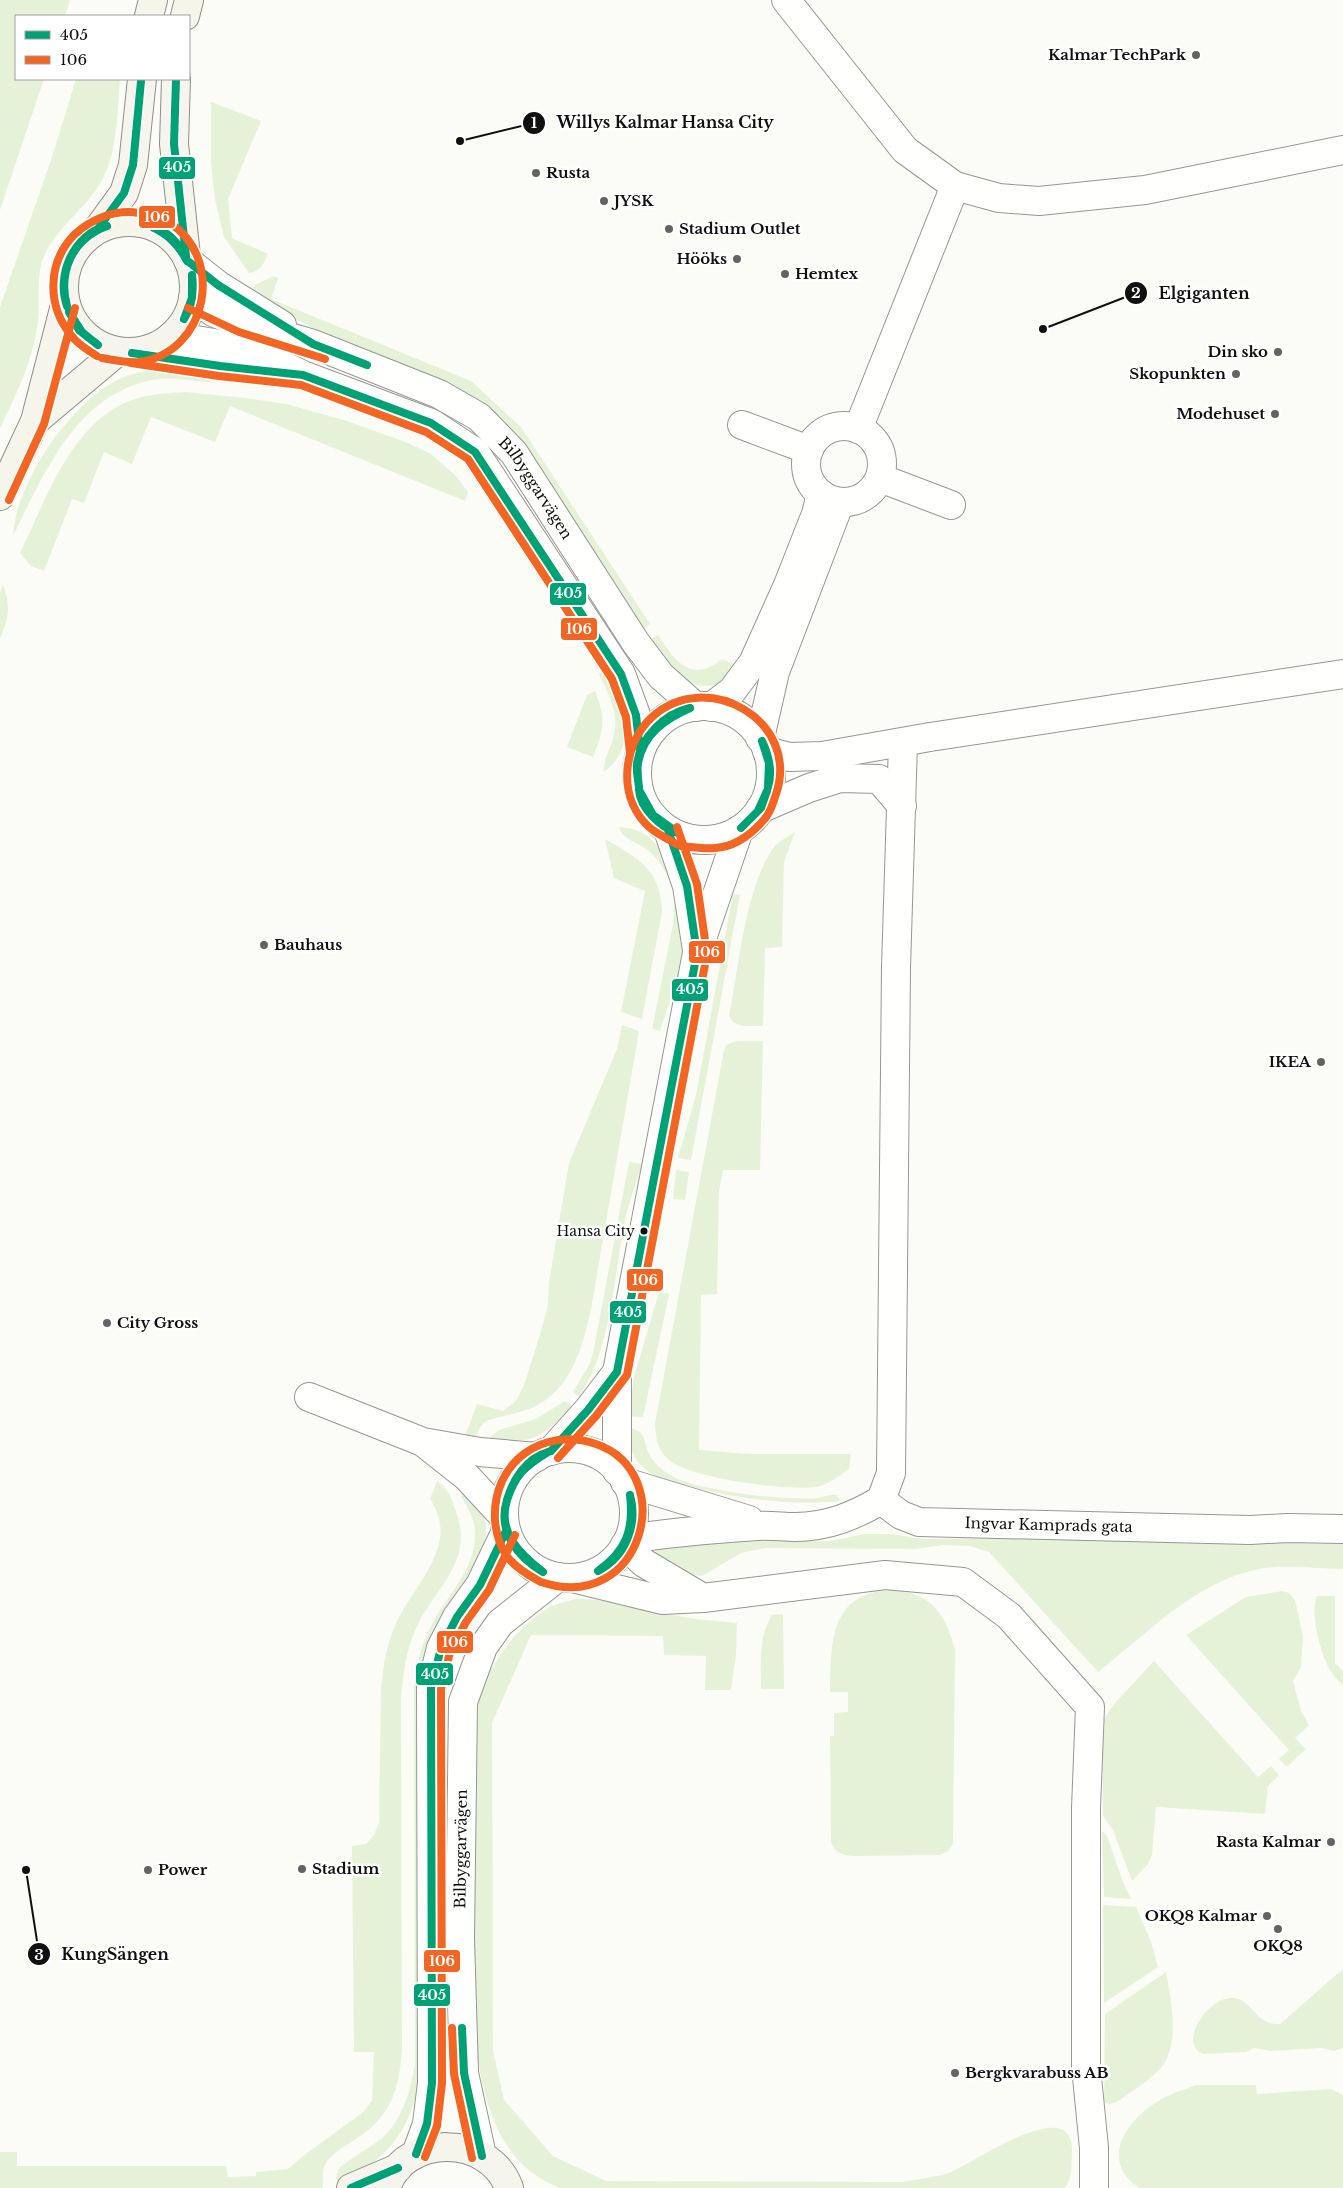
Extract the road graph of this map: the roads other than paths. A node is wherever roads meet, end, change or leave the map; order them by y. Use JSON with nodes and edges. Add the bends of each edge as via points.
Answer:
{"nodes":[{"id":1,"x":153,"y":0,"type":"edge"},
{"id":2,"x":189,"y":0,"type":"edge"},
{"id":3,"x":786,"y":0,"type":"edge"},
{"id":4,"x":149,"y":15,"type":"edge"},
{"id":5,"x":185,"y":15,"type":"edge"},
{"id":6,"x":142,"y":80,"type":"edge"},
{"id":7,"x":176,"y":80,"type":"edge"},
{"id":8,"x":1343,"y":150,"type":"edge"},
{"id":9,"x":955,"y":186,"type":"junction"},
{"id":10,"x":97,"y":230,"type":"junction"},
{"id":11,"x":188,"y":259,"type":"junction"},
{"id":12,"x":193,"y":299,"type":"junction"},
{"id":13,"x":65,"y":305,"type":"junction"},
{"id":14,"x":172,"y":336,"type":"junction"},
{"id":15,"x":313,"y":344,"type":"junction"},
{"id":16,"x":124,"y":352,"type":"junction"},
{"id":17,"x":303,"y":375,"type":"junction"},
{"id":18,"x":35,"y":421,"type":"junction"},
{"id":19,"x":742,"y":425,"type":"dead end"},
{"id":20,"x":858,"y":429,"type":"junction"},
{"id":21,"x":809,"y":450,"type":"junction"},
{"id":22,"x":880,"y":478,"type":"junction"},
{"id":23,"x":0,"y":496,"type":"edge"},
{"id":24,"x":832,"y":498,"type":"junction"},
{"id":25,"x":951,"y":505,"type":"dead end"},
{"id":26,"x":1343,"y":674,"type":"edge"},
{"id":27,"x":703,"y":707,"type":"junction"},
{"id":28,"x":903,"y":742,"type":"junction"},
{"id":29,"x":763,"y":745,"type":"junction"},
{"id":30,"x":640,"y":752,"type":"junction"},
{"id":31,"x":902,"y":806,"type":"junction"},
{"id":32,"x":760,"y":809,"type":"junction"},
{"id":33,"x":668,"y":830,"type":"junction"},
{"id":34,"x":739,"y":830,"type":"junction"},
{"id":35,"x":697,"y":953,"type":"junction"},
{"id":36,"x":617,"y":1372,"type":"junction"},
{"id":37,"x":309,"y":1397,"type":"dead end"},
{"id":38,"x":423,"y":1442,"type":"junction"},
{"id":39,"x":544,"y":1454,"type":"junction"},
{"id":40,"x":621,"y":1476,"type":"junction"},
{"id":41,"x":881,"y":1500,"type":"junction"},
{"id":42,"x":505,"y":1524,"type":"junction"},
{"id":43,"x":765,"y":1525,"type":"junction"},
{"id":44,"x":1343,"y":1529,"type":"edge"},
{"id":45,"x":627,"y":1542,"type":"junction"},
{"id":46,"x":565,"y":1578,"type":"junction"},
{"id":47,"x":703,"y":1598,"type":"junction"},
{"id":48,"x":482,"y":2156,"type":"junction"},
{"id":49,"x":400,"y":2170,"type":"edge"},
{"id":50,"x":510,"y":2187,"type":"edge"},
{"id":51,"x":350,"y":2188,"type":"edge"},
{"id":52,"x":1094,"y":2188,"type":"edge"}],
"edges":[{"from":1,"to":4,"type":"main road"},
{"from":2,"to":5,"type":"main road"},
{"from":3,"to":9,"type":"street","via":[[905,150]]},
{"from":6,"to":10,"type":"main road","via":[[133,165],[124,193]]},
{"from":7,"to":11,"type":"main road","via":[[174,144]]},
{"from":8,"to":9,"type":"street","via":[[1145,190],[1039,201],[1000,198]]},
{"from":9,"to":20,"type":"street"},
{"from":10,"to":11,"type":"main road","via":[[111,224],[140,223],[154,227],[178,244]]},
{"from":10,"to":13,"type":"main road","via":[[75,249],[68,262],[63,283]]},
{"from":11,"to":12,"type":"main road","via":[[194,284]]},
{"from":11,"to":15,"type":"street","name":"Bilbyggarvägen","via":[[218,285]]},
{"from":12,"to":14,"type":"main road","via":[[186,319]]},
{"from":12,"to":15,"type":"street","name":"Bilbyggarvägen","via":[[232,320]]},
{"from":13,"to":16,"type":"main road","via":[[71,319],[90,340],[103,348]]},
{"from":13,"to":18,"type":"main road"},
{"from":14,"to":16,"type":"main road","via":[[146,350]]},
{"from":14,"to":17,"type":"street","name":"Bilbyggarvägen","via":[[226,345],[263,356]]},
{"from":15,"to":27,"type":"street","name":"Bilbyggarvägen","via":[[439,394],[479,417],[514,453],[636,643],[661,676]]},
{"from":16,"to":17,"type":"street","name":"Bilbyggarvägen"},
{"from":16,"to":18,"type":"main road"},
{"from":17,"to":30,"type":"street","name":"Bilbyggarvägen","via":[[431,423],[475,452],[621,674],[636,715]]},
{"from":18,"to":23,"type":"main road"},
{"from":19,"to":21,"type":"street"},
{"from":20,"to":21,"type":"street","via":[[846,426],[824,432]]},
{"from":20,"to":22,"type":"street","via":[[868,434],[879,449]]},
{"from":21,"to":24,"type":"street","via":[[806,462],[813,485]]},
{"from":22,"to":24,"type":"street","via":[[865,496],[854,501]]},
{"from":22,"to":25,"type":"street"},
{"from":24,"to":27,"type":"street","via":[[816,514],[753,663],[732,691]]},
{"from":24,"to":29,"type":"street","via":[[837,510],[775,672]]},
{"from":26,"to":28,"type":"street"},
{"from":27,"to":29,"type":"street","via":[[726,710],[739,717],[751,726]]},
{"from":27,"to":30,"type":"street","via":[[681,710],[668,717],[656,726]]},
{"from":28,"to":29,"type":"street","via":[[822,756],[789,757]]},
{"from":28,"to":31,"type":"street"},
{"from":29,"to":32,"type":"street","via":[[770,766],[770,781]]},
{"from":30,"to":33,"type":"street","via":[[637,766],[640,796],[656,821]]},
{"from":31,"to":32,"type":"street","via":[[878,779],[840,778]]},
{"from":31,"to":41,"type":"street","via":[[896,968],[892,1473]]},
{"from":32,"to":34,"type":"street"},
{"from":33,"to":34,"type":"street","via":[[696,840],[719,838]]},
{"from":33,"to":35,"type":"street","name":"Bilbyggarvägen","via":[[687,886]]},
{"from":34,"to":35,"type":"street","name":"Bilbyggarvägen"},
{"from":35,"to":36,"type":"street","name":"Bilbyggarvägen"},
{"from":36,"to":39,"type":"street","name":"Bilbyggarvägen","via":[[588,1410]]},
{"from":36,"to":40,"type":"street","name":"Bilbyggarvägen"},
{"from":37,"to":38,"type":"street"},
{"from":38,"to":39,"type":"street","via":[[480,1452]]},
{"from":38,"to":42,"type":"street","via":[[466,1477]]},
{"from":39,"to":40,"type":"street","via":[[565,1448],[594,1454]]},
{"from":39,"to":42,"type":"street","name":"Bilbyggarvägen","via":[[526,1465],[512,1482],[505,1502]]},
{"from":40,"to":43,"type":"street"},
{"from":40,"to":45,"type":"street","name":"Bilbyggarvägen","via":[[634,1510]]},
{"from":41,"to":43,"type":"street","via":[[832,1523],[797,1527]]},
{"from":41,"to":44,"type":"street","name":"Ingvar Kamprads gata","via":[[901,1515],[919,1522],[1250,1530]]},
{"from":42,"to":46,"type":"street","via":[[520,1557],[538,1570]]},
{"from":42,"to":49,"type":"street","name":"Bilbyggarvägen","via":[[480,1585],[440,1648],[431,1688],[432,2083],[426,2124]]},
{"from":43,"to":45,"type":"street","via":[[681,1531]]},
{"from":45,"to":46,"type":"street","name":"Bilbyggarvägen","via":[[612,1562],[600,1570],[586,1576]]},
{"from":45,"to":47,"type":"street","via":[[644,1563]]},
{"from":46,"to":47,"type":"street","via":[[662,1600]]},
{"from":46,"to":48,"type":"street","name":"Bilbyggarvägen","via":[[500,1623],[483,1647],[463,1702],[460,1938],[464,2073]]},
{"from":47,"to":52,"type":"street","via":[[885,1575],[963,1582],[1009,1616],[1090,1707],[1086,1808],[1086,2067],[1094,2148]]},
{"from":48,"to":49,"type":"main road","via":[[457,2146],[436,2147]]},
{"from":48,"to":50,"type":"main road","via":[[499,2170]]},
{"from":49,"to":51,"type":"main road"}]}
